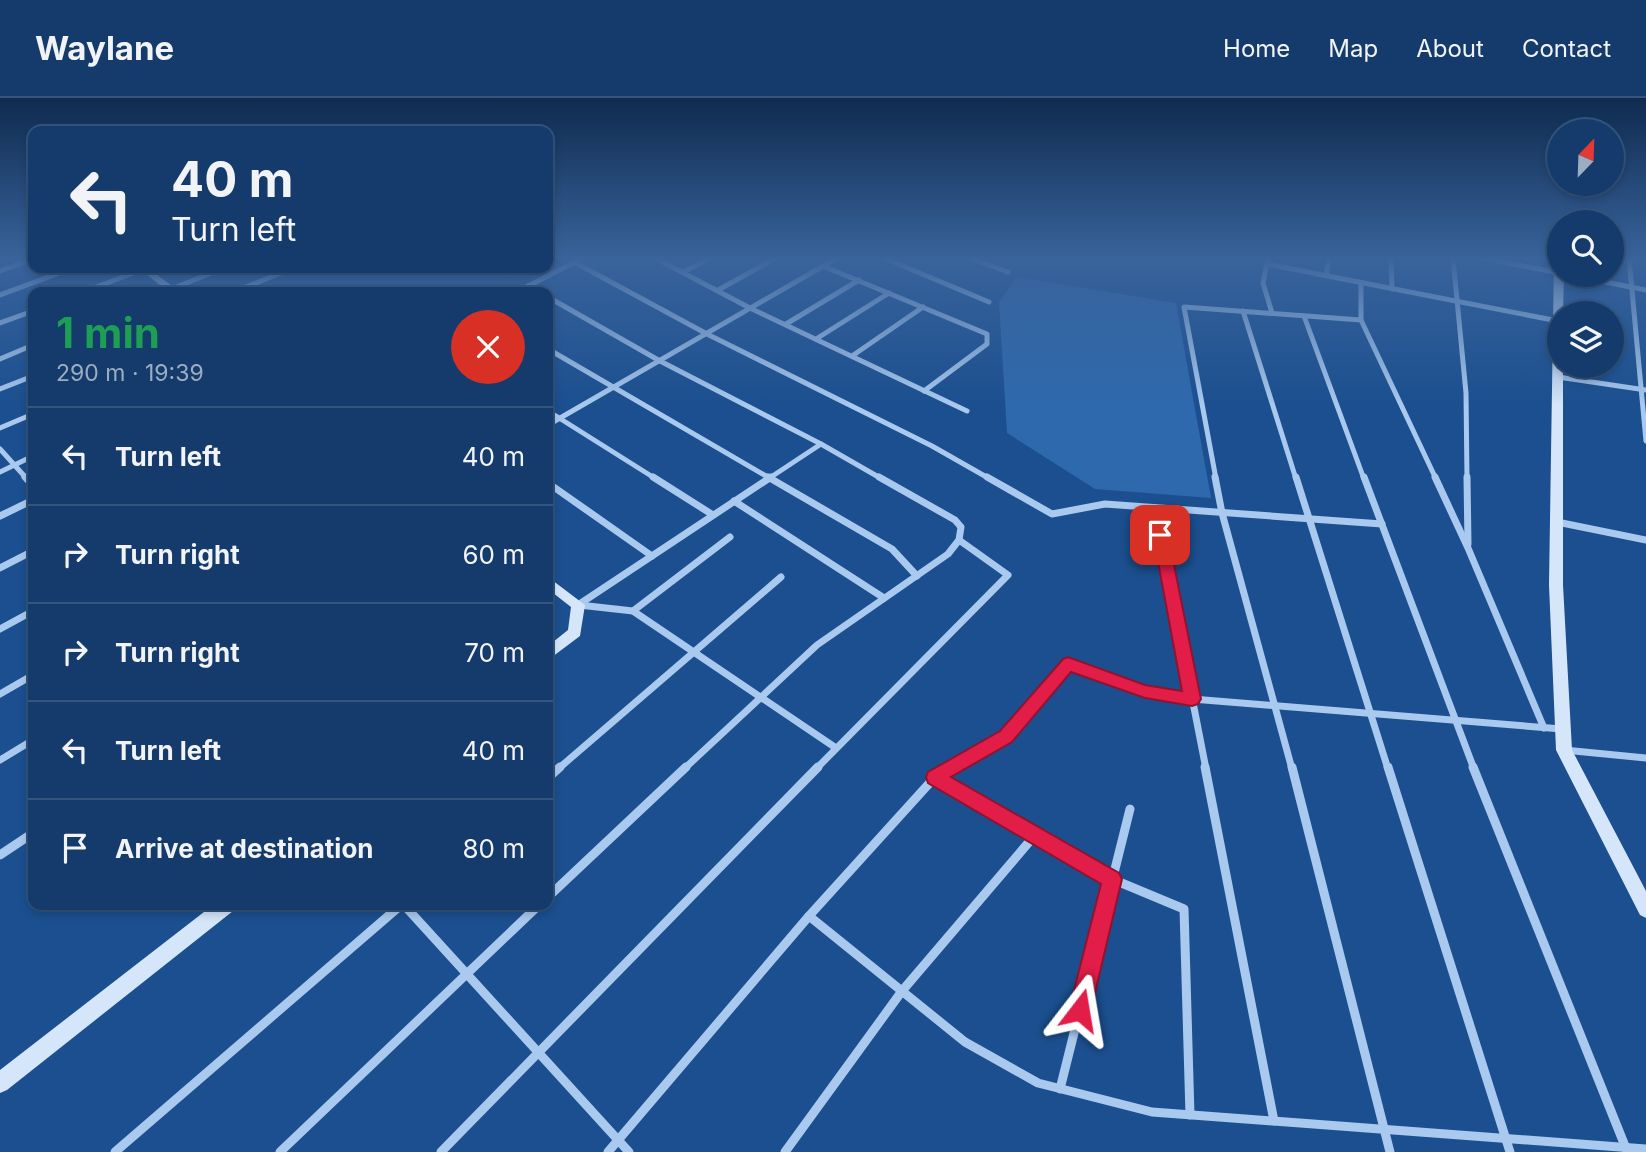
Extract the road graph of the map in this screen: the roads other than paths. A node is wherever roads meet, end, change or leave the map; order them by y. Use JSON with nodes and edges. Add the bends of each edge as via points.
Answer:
{"nodes":[{"id":1,"x":566,"y":307,"type":"edge"},
{"id":2,"x":657,"y":307,"type":"edge"},
{"id":3,"x":814,"y":307,"type":"edge"},
{"id":4,"x":866,"y":307,"type":"edge"},
{"id":5,"x":923,"y":307,"type":"joint"},
{"id":6,"x":1184,"y":307,"type":"edge"},
{"id":7,"x":1187,"y":307,"type":"edge"},
{"id":8,"x":1270,"y":307,"type":"edge"},
{"id":9,"x":1362,"y":307,"type":"edge"},
{"id":10,"x":1457,"y":307,"type":"edge"},
{"id":11,"x":1488,"y":307,"type":"edge"},
{"id":12,"x":1633,"y":307,"type":"edge"},
{"id":13,"x":750,"y":308,"type":"joint"},
{"id":14,"x":1243,"y":311,"type":"junction"},
{"id":15,"x":28,"y":313,"type":"edge"},
{"id":16,"x":1272,"y":313,"type":"junction"},
{"id":17,"x":1304,"y":316,"type":"junction"},
{"id":18,"x":1547,"y":319,"type":"edge"},
{"id":19,"x":1362,"y":320,"type":"junction"},
{"id":20,"x":0,"y":323,"type":"edge"},
{"id":21,"x":786,"y":324,"type":"junction"},
{"id":22,"x":706,"y":334,"type":"junction"},
{"id":23,"x":816,"y":339,"type":"junction"},
{"id":24,"x":28,"y":347,"type":"edge"},
{"id":25,"x":553,"y":352,"type":"edge"},
{"id":26,"x":852,"y":356,"type":"junction"},
{"id":27,"x":0,"y":359,"type":"edge"},
{"id":28,"x":660,"y":360,"type":"junction"},
{"id":29,"x":28,"y":378,"type":"edge"},
{"id":30,"x":1558,"y":378,"type":"edge"},
{"id":31,"x":1565,"y":378,"type":"edge"},
{"id":32,"x":614,"y":387,"type":"junction"},
{"id":33,"x":0,"y":389,"type":"edge"},
{"id":34,"x":1643,"y":390,"type":"edge"},
{"id":35,"x":924,"y":391,"type":"junction"},
{"id":36,"x":967,"y":411,"type":"dead end"},
{"id":37,"x":553,"y":414,"type":"edge"},
{"id":38,"x":28,"y":416,"type":"edge"},
{"id":39,"x":560,"y":418,"type":"junction"},
{"id":40,"x":553,"y":422,"type":"edge"},
{"id":41,"x":0,"y":428,"type":"edge"},
{"id":42,"x":1646,"y":440,"type":"edge"},
{"id":43,"x":821,"y":444,"type":"junction"},
{"id":44,"x":0,"y":449,"type":"edge"},
{"id":45,"x":28,"y":458,"type":"edge"},
{"id":46,"x":14,"y":465,"type":"junction"},
{"id":47,"x":0,"y":472,"type":"edge"},
{"id":48,"x":771,"y":477,"type":"junction"},
{"id":49,"x":28,"y":480,"type":"edge"},
{"id":50,"x":553,"y":487,"type":"edge"},
{"id":51,"x":734,"y":501,"type":"junction"},
{"id":52,"x":28,"y":502,"type":"edge"},
{"id":53,"x":1155,"y":508,"type":"junction"},
{"id":54,"x":1223,"y":513,"type":"junction"},
{"id":55,"x":713,"y":515,"type":"junction"},
{"id":56,"x":0,"y":516,"type":"edge"},
{"id":57,"x":1309,"y":519,"type":"junction"},
{"id":58,"x":1557,"y":522,"type":"junction"},
{"id":59,"x":1382,"y":524,"type":"junction"},
{"id":60,"x":730,"y":537,"type":"dead end"},
{"id":61,"x":959,"y":540,"type":"junction"},
{"id":62,"x":1646,"y":540,"type":"edge"},
{"id":63,"x":1468,"y":548,"type":"junction"},
{"id":64,"x":28,"y":554,"type":"edge"},
{"id":65,"x":652,"y":556,"type":"junction"},
{"id":66,"x":0,"y":568,"type":"edge"},
{"id":67,"x":917,"y":576,"type":"junction"},
{"id":68,"x":780,"y":577,"type":"dead end"},
{"id":69,"x":553,"y":586,"type":"edge"},
{"id":70,"x":884,"y":598,"type":"junction"},
{"id":71,"x":578,"y":605,"type":"junction"},
{"id":72,"x":633,"y":611,"type":"junction"},
{"id":73,"x":28,"y":614,"type":"edge"},
{"id":74,"x":0,"y":629,"type":"edge"},
{"id":75,"x":553,"y":649,"type":"edge"},
{"id":76,"x":694,"y":652,"type":"junction"},
{"id":77,"x":28,"y":678,"type":"edge"},
{"id":78,"x":0,"y":694,"type":"edge"},
{"id":79,"x":761,"y":698,"type":"junction"},
{"id":80,"x":1192,"y":699,"type":"junction"},
{"id":81,"x":1276,"y":705,"type":"junction"},
{"id":82,"x":1371,"y":713,"type":"junction"},
{"id":83,"x":1454,"y":720,"type":"junction"},
{"id":84,"x":1544,"y":728,"type":"junction"},
{"id":85,"x":1563,"y":729,"type":"junction"},
{"id":86,"x":28,"y":743,"type":"edge"},
{"id":87,"x":836,"y":748,"type":"junction"},
{"id":88,"x":1564,"y":750,"type":"junction"},
{"id":89,"x":1646,"y":758,"type":"edge"},
{"id":90,"x":0,"y":760,"type":"edge"},
{"id":91,"x":553,"y":774,"type":"edge"},
{"id":92,"x":935,"y":777,"type":"junction"},
{"id":93,"x":1130,"y":809,"type":"dead end"},
{"id":94,"x":1035,"y":835,"type":"junction"},
{"id":95,"x":28,"y":836,"type":"edge"},
{"id":96,"x":0,"y":855,"type":"edge"},
{"id":97,"x":1112,"y":879,"type":"junction"},
{"id":98,"x":553,"y":892,"type":"edge"},
{"id":99,"x":1646,"y":909,"type":"edge"},
{"id":100,"x":221,"y":910,"type":"edge"},
{"id":101,"x":397,"y":910,"type":"edge"},
{"id":102,"x":408,"y":910,"type":"edge"},
{"id":103,"x":534,"y":910,"type":"edge"},
{"id":104,"x":809,"y":916,"type":"junction"},
{"id":105,"x":466,"y":973,"type":"junction"},
{"id":106,"x":902,"y":991,"type":"junction"},
{"id":107,"x":537,"y":1051,"type":"junction"},
{"id":108,"x":0,"y":1083,"type":"edge"},
{"id":109,"x":1060,"y":1088,"type":"junction"},
{"id":110,"x":1190,"y":1115,"type":"junction"},
{"id":111,"x":1275,"y":1122,"type":"junction"},
{"id":112,"x":1384,"y":1129,"type":"junction"},
{"id":113,"x":1506,"y":1139,"type":"junction"},
{"id":114,"x":618,"y":1140,"type":"junction"},
{"id":115,"x":1646,"y":1149,"type":"edge"},
{"id":116,"x":1627,"y":1150,"type":"edge"},
{"id":117,"x":788,"y":1151,"type":"edge"},
{"id":118,"x":115,"y":1152,"type":"edge"},
{"id":119,"x":280,"y":1152,"type":"edge"},
{"id":120,"x":441,"y":1152,"type":"edge"},
{"id":121,"x":608,"y":1152,"type":"edge"},
{"id":122,"x":629,"y":1152,"type":"edge"},
{"id":123,"x":1390,"y":1152,"type":"edge"},
{"id":124,"x":1510,"y":1152,"type":"edge"}],
"edges":[{"from":1,"to":28,"type":"street"},
{"from":2,"to":22,"type":"street"},
{"from":3,"to":21,"type":"street"},
{"from":4,"to":23,"type":"street"},
{"from":5,"to":26,"type":"street"},
{"from":5,"to":35,"type":"street","via":[[987,334],[987,344]]},
{"from":6,"to":54,"type":"street"},
{"from":7,"to":14,"type":"street"},
{"from":8,"to":16,"type":"street"},
{"from":9,"to":19,"type":"street"},
{"from":10,"to":63,"type":"street","via":[[1466,393]]},
{"from":11,"to":18,"type":"street"},
{"from":12,"to":34,"type":"street"},
{"from":13,"to":21,"type":"street"},
{"from":13,"to":22,"type":"street"},
{"from":14,"to":16,"type":"street"},
{"from":14,"to":57,"type":"street"},
{"from":15,"to":20,"type":"street"},
{"from":16,"to":17,"type":"street"},
{"from":17,"to":19,"type":"street"},
{"from":17,"to":59,"type":"street"},
{"from":19,"to":63,"type":"street"},
{"from":21,"to":23,"type":"street"},
{"from":22,"to":28,"type":"street"},
{"from":22,"to":53,"type":"street","via":[[932,446],[1052,514],[1105,504]]},
{"from":23,"to":26,"type":"street"},
{"from":24,"to":27,"type":"street"},
{"from":25,"to":32,"type":"street"},
{"from":26,"to":35,"type":"street"},
{"from":28,"to":32,"type":"street"},
{"from":28,"to":43,"type":"street"},
{"from":29,"to":33,"type":"street"},
{"from":30,"to":58,"type":"street"},
{"from":31,"to":34,"type":"street"},
{"from":32,"to":39,"type":"street"},
{"from":32,"to":48,"type":"street"},
{"from":34,"to":42,"type":"street"},
{"from":35,"to":36,"type":"street"},
{"from":37,"to":39,"type":"street"},
{"from":38,"to":41,"type":"street"},
{"from":39,"to":40,"type":"street"},
{"from":39,"to":55,"type":"street"},
{"from":43,"to":48,"type":"street"},
{"from":43,"to":61,"type":"street","via":[[955,520],[961,527]]},
{"from":44,"to":46,"type":"street"},
{"from":45,"to":46,"type":"street"},
{"from":46,"to":47,"type":"street"},
{"from":46,"to":49,"type":"street"},
{"from":48,"to":51,"type":"street"},
{"from":48,"to":67,"type":"street","via":[[892,549]]},
{"from":50,"to":65,"type":"street"},
{"from":51,"to":55,"type":"street"},
{"from":51,"to":70,"type":"street"},
{"from":52,"to":56,"type":"street"},
{"from":53,"to":54,"type":"street"},
{"from":53,"to":80,"type":"street"},
{"from":54,"to":57,"type":"street"},
{"from":54,"to":81,"type":"street"},
{"from":55,"to":65,"type":"street"},
{"from":57,"to":59,"type":"street"},
{"from":57,"to":82,"type":"street"},
{"from":58,"to":62,"type":"street"},
{"from":58,"to":85,"type":"street"},
{"from":59,"to":83,"type":"street"},
{"from":60,"to":72,"type":"street"},
{"from":61,"to":67,"type":"street"},
{"from":61,"to":87,"type":"street","via":[[1008,575]]},
{"from":63,"to":84,"type":"street"},
{"from":64,"to":66,"type":"street"},
{"from":65,"to":71,"type":"street"},
{"from":67,"to":70,"type":"street"},
{"from":68,"to":76,"type":"street"},
{"from":69,"to":71,"type":"street"},
{"from":70,"to":79,"type":"street","via":[[817,645]]},
{"from":71,"to":72,"type":"street"},
{"from":71,"to":75,"type":"street","via":[[575,632]]},
{"from":72,"to":76,"type":"street"},
{"from":73,"to":74,"type":"street"},
{"from":76,"to":79,"type":"street"},
{"from":76,"to":91,"type":"street"},
{"from":77,"to":78,"type":"street"},
{"from":79,"to":87,"type":"street"},
{"from":79,"to":98,"type":"street"},
{"from":80,"to":81,"type":"street"},
{"from":80,"to":92,"type":"street","via":[[1145,692],[1068,664],[1006,736]]},
{"from":80,"to":111,"type":"street"},
{"from":81,"to":82,"type":"street"},
{"from":81,"to":112,"type":"street"},
{"from":82,"to":83,"type":"street"},
{"from":82,"to":113,"type":"street"},
{"from":83,"to":84,"type":"street"},
{"from":83,"to":116,"type":"street"},
{"from":84,"to":85,"type":"street"},
{"from":85,"to":88,"type":"street"},
{"from":86,"to":90,"type":"street"},
{"from":87,"to":107,"type":"street"},
{"from":88,"to":89,"type":"street"},
{"from":88,"to":99,"type":"street"},
{"from":92,"to":94,"type":"street"},
{"from":92,"to":104,"type":"street"},
{"from":93,"to":97,"type":"street"},
{"from":94,"to":97,"type":"street"},
{"from":94,"to":106,"type":"street"},
{"from":95,"to":96,"type":"street"},
{"from":97,"to":109,"type":"street"},
{"from":97,"to":110,"type":"street","via":[[1184,909]]},
{"from":100,"to":108,"type":"street"},
{"from":101,"to":118,"type":"street"},
{"from":102,"to":105,"type":"street"},
{"from":103,"to":105,"type":"street"},
{"from":104,"to":106,"type":"street"},
{"from":104,"to":114,"type":"street"},
{"from":105,"to":107,"type":"street"},
{"from":105,"to":119,"type":"street"},
{"from":106,"to":109,"type":"street","via":[[965,1042],[1038,1083]]},
{"from":106,"to":117,"type":"street"},
{"from":107,"to":114,"type":"street"},
{"from":107,"to":120,"type":"street"},
{"from":109,"to":110,"type":"street","via":[[1152,1112]]},
{"from":110,"to":111,"type":"street"},
{"from":111,"to":112,"type":"street"},
{"from":112,"to":113,"type":"street"},
{"from":112,"to":123,"type":"street"},
{"from":113,"to":116,"type":"street"},
{"from":113,"to":124,"type":"street"},
{"from":114,"to":121,"type":"street"},
{"from":114,"to":122,"type":"street"},
{"from":115,"to":116,"type":"street"}]}
